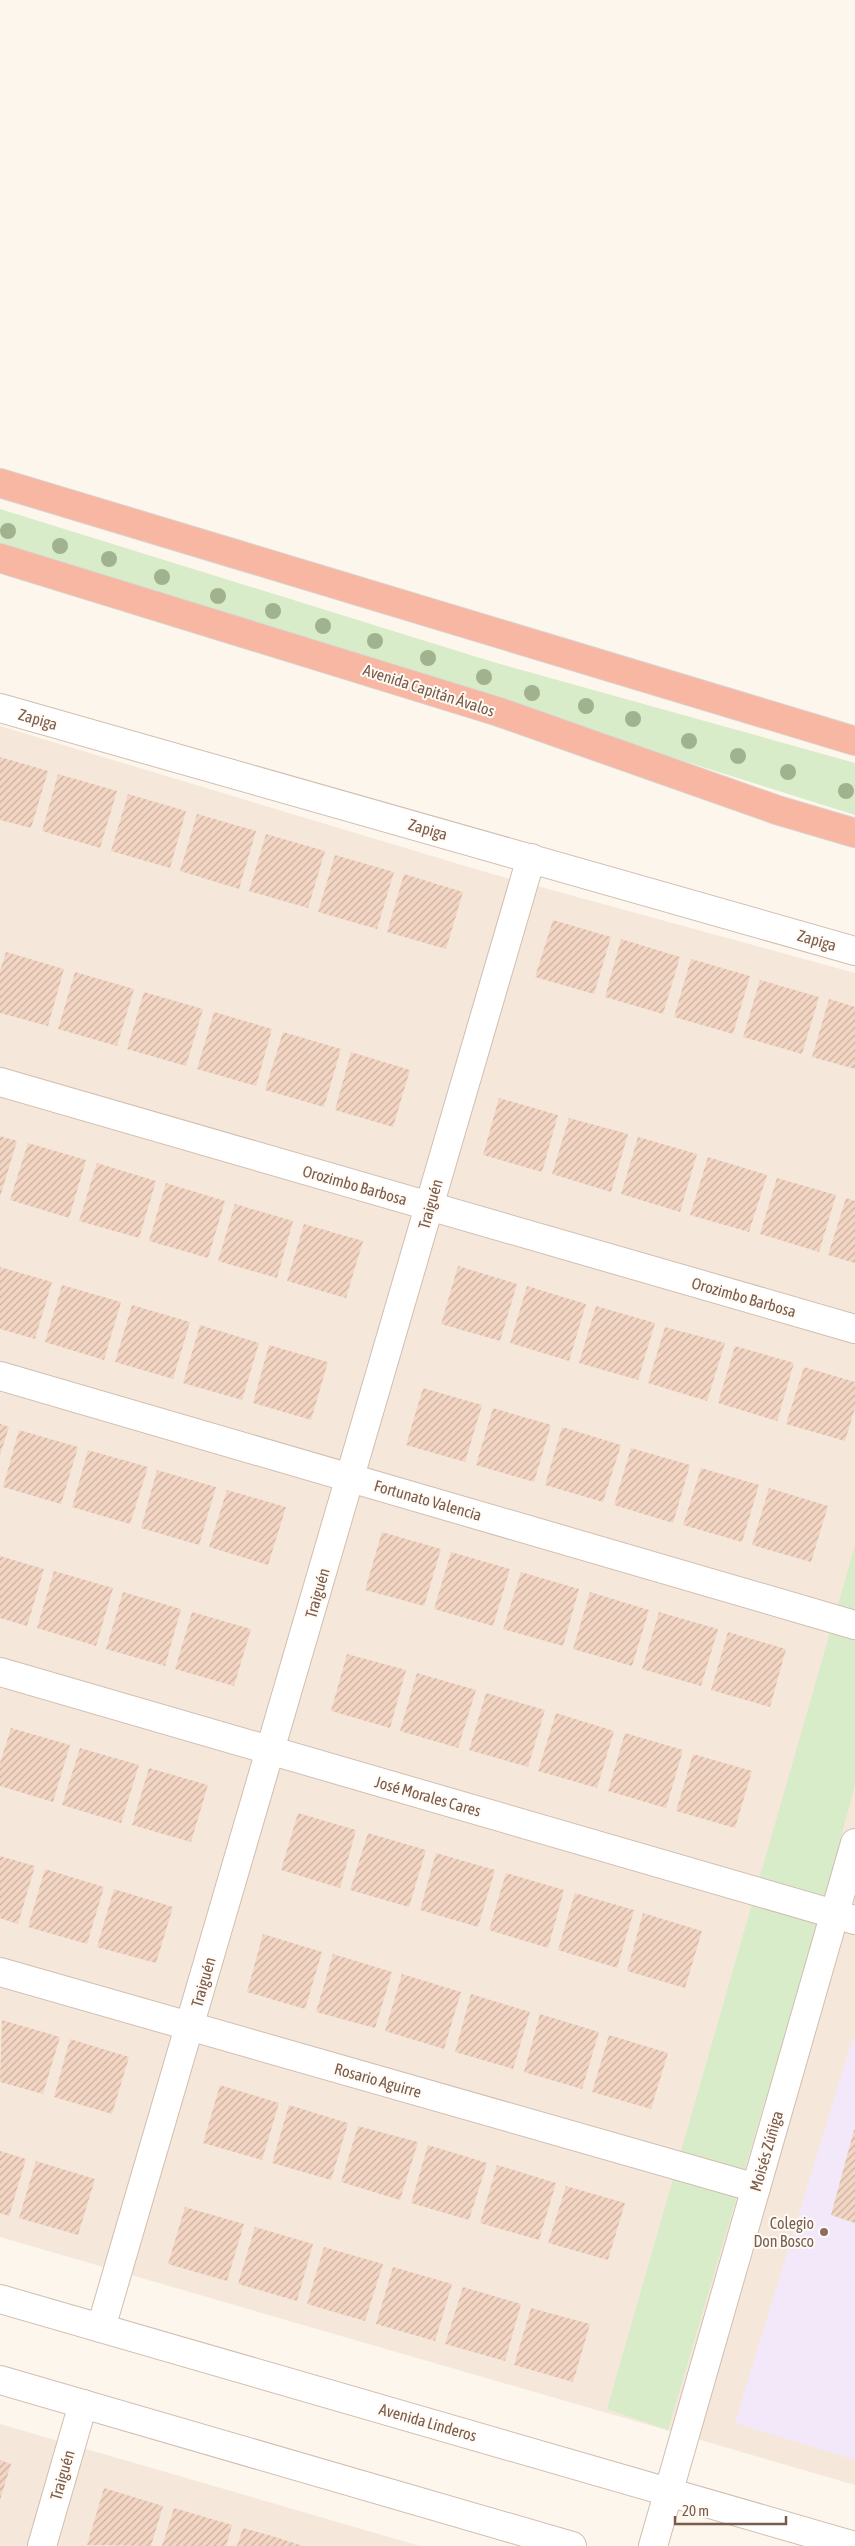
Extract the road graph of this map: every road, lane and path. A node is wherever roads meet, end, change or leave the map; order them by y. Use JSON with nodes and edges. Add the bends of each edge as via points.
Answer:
{"nodes":[{"id":1,"x":0,"y":483,"type":"edge"},
{"id":2,"x":0,"y":558,"type":"edge"},
{"id":3,"x":0,"y":708,"type":"edge"},
{"id":4,"x":855,"y":741,"type":"edge"},
{"id":5,"x":855,"y":833,"type":"edge"},
{"id":6,"x":530,"y":858,"type":"junction"},
{"id":7,"x":855,"y":951,"type":"edge"},
{"id":8,"x":0,"y":1082,"type":"edge"},
{"id":9,"x":430,"y":1206,"type":"junction"},
{"id":10,"x":855,"y":1329,"type":"edge"},
{"id":11,"x":0,"y":1376,"type":"edge"},
{"id":12,"x":350,"y":1478,"type":"junction"},
{"id":13,"x":855,"y":1625,"type":"edge"},
{"id":14,"x":0,"y":1672,"type":"edge"},
{"id":15,"x":270,"y":1751,"type":"junction"},
{"id":16,"x":855,"y":1843,"type":"edge"},
{"id":17,"x":845,"y":1918,"type":"edge"},
{"id":18,"x":0,"y":1972,"type":"edge"},
{"id":19,"x":190,"y":2026,"type":"junction"},
{"id":20,"x":756,"y":2188,"type":"junction"},
{"id":21,"x":0,"y":2299,"type":"edge"},
{"id":22,"x":102,"y":2328,"type":"junction"},
{"id":23,"x":0,"y":2380,"type":"edge"},
{"id":24,"x":82,"y":2404,"type":"junction"},
{"id":25,"x":668,"y":2492,"type":"junction"},
{"id":26,"x":42,"y":2546,"type":"edge"},
{"id":27,"x":572,"y":2546,"type":"edge"},
{"id":28,"x":653,"y":2546,"type":"edge"},
{"id":29,"x":855,"y":2546,"type":"edge"}],
"edges":[{"from":1,"to":4,"type":"highway"},
{"from":2,"to":5,"type":"highway","name":"Avenida Capitán Ávalos","via":[[499,712],[777,810]]},
{"from":3,"to":6,"type":"street","name":"Zapiga"},
{"from":6,"to":7,"type":"street","name":"Zapiga"},
{"from":6,"to":9,"type":"street","name":"Traiguén"},
{"from":8,"to":9,"type":"street","name":"Orozimbo Barbosa"},
{"from":9,"to":10,"type":"street","name":"Orozimbo Barbosa"},
{"from":9,"to":12,"type":"street","name":"Traiguén"},
{"from":11,"to":12,"type":"street","name":"Fortunato Valencia"},
{"from":12,"to":13,"type":"street","name":"Fortunato Valencia"},
{"from":12,"to":15,"type":"street","name":"Traiguén"},
{"from":14,"to":15,"type":"street","name":"José Morales Cares"},
{"from":15,"to":17,"type":"street","name":"José Morales Cares"},
{"from":15,"to":19,"type":"street","name":"Traiguén"},
{"from":16,"to":17,"type":"street","name":"Moisés Zúñiga"},
{"from":17,"to":20,"type":"street","name":"Moisés Zúñiga"},
{"from":18,"to":19,"type":"street","name":"Rosario Aguirre"},
{"from":19,"to":20,"type":"street","name":"Rosario Aguirre"},
{"from":19,"to":22,"type":"street","name":"Traiguén"},
{"from":20,"to":25,"type":"street","name":"Moisés Zúñiga"},
{"from":21,"to":22,"type":"street","name":"Avenida Linderos"},
{"from":22,"to":25,"type":"street","name":"Avenida Linderos"},
{"from":23,"to":24,"type":"street"},
{"from":24,"to":26,"type":"street","name":"Traiguén"},
{"from":24,"to":27,"type":"street"},
{"from":25,"to":28,"type":"street","name":"Moisés Zúñiga"},
{"from":25,"to":29,"type":"street","name":"Avenida Linderos"}]}
